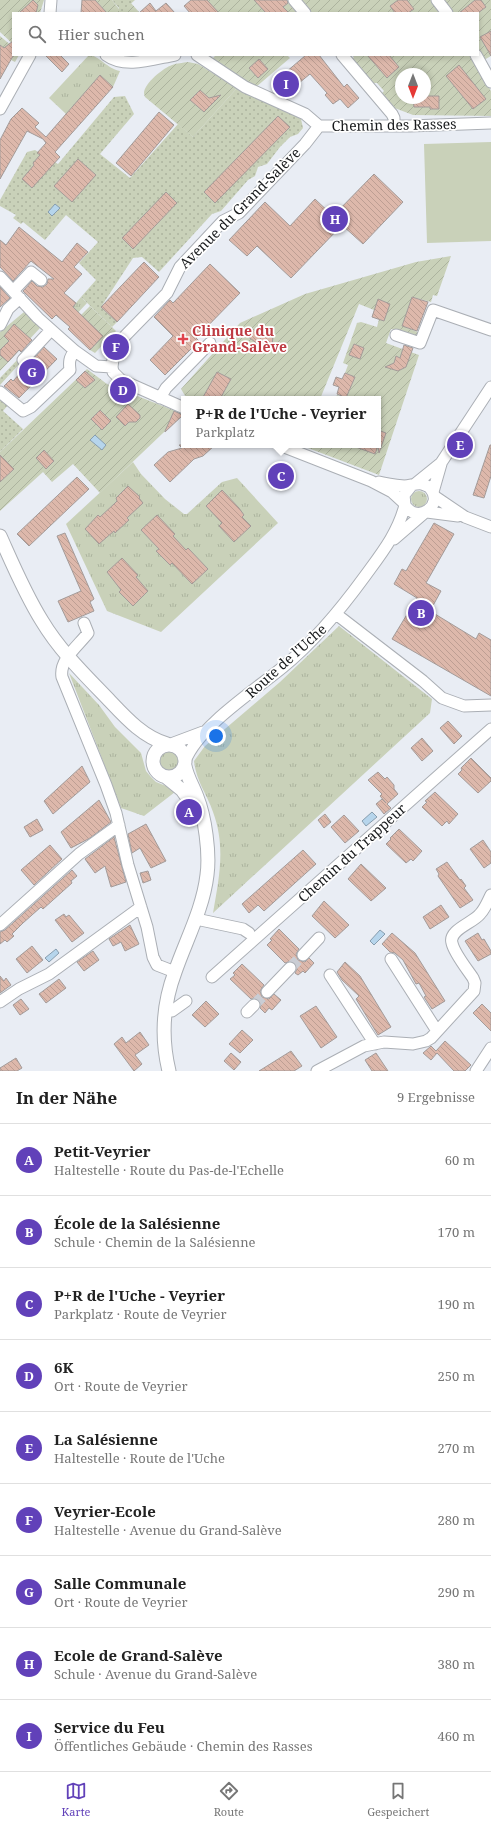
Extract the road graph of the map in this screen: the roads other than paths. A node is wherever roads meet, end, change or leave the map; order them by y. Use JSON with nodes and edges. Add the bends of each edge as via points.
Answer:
{"nodes":[{"id":1,"x":51,"y":0,"type":"edge"},
{"id":2,"x":294,"y":0,"type":"edge"},
{"id":3,"x":437,"y":0,"type":"edge"},
{"id":4,"x":50,"y":12,"type":"edge"},
{"id":5,"x":304,"y":12,"type":"edge"},
{"id":6,"x":446,"y":12,"type":"edge"},
{"id":7,"x":29,"y":56,"type":"edge"},
{"id":8,"x":108,"y":56,"type":"edge"},
{"id":9,"x":169,"y":56,"type":"edge"},
{"id":10,"x":198,"y":56,"type":"edge"},
{"id":11,"x":343,"y":56,"type":"edge"},
{"id":12,"x":477,"y":56,"type":"edge"},
{"id":13,"x":491,"y":82,"type":"edge"},
{"id":14,"x":0,"y":109,"type":"edge"},
{"id":15,"x":491,"y":123,"type":"edge"},
{"id":16,"x":394,"y":125,"type":"junction"},
{"id":17,"x":319,"y":126,"type":"junction"},
{"id":18,"x":0,"y":277,"type":"edge"},
{"id":19,"x":41,"y":280,"type":"dead end"},
{"id":20,"x":17,"y":295,"type":"junction"},
{"id":21,"x":0,"y":325,"type":"edge"},
{"id":22,"x":51,"y":330,"type":"junction"},
{"id":23,"x":491,"y":330,"type":"edge"},
{"id":24,"x":396,"y":335,"type":"dead end"},
{"id":25,"x":210,"y":343,"type":"dead end"},
{"id":26,"x":75,"y":351,"type":"junction"},
{"id":27,"x":22,"y":360,"type":"dead end"},
{"id":28,"x":112,"y":367,"type":"junction"},
{"id":29,"x":491,"y":386,"type":"edge"},
{"id":30,"x":0,"y":392,"type":"edge"},
{"id":31,"x":160,"y":398,"type":"junction"},
{"id":32,"x":181,"y":407,"type":"edge"},
{"id":33,"x":287,"y":448,"type":"edge"},
{"id":34,"x":441,"y":463,"type":"junction"},
{"id":35,"x":371,"y":481,"type":"junction"},
{"id":36,"x":414,"y":485,"type":"junction"},
{"id":37,"x":433,"y":494,"type":"junction"},
{"id":38,"x":405,"y":504,"type":"junction"},
{"id":39,"x":425,"y":513,"type":"junction"},
{"id":40,"x":465,"y":517,"type":"junction"},
{"id":41,"x":491,"y":527,"type":"edge"},
{"id":42,"x":0,"y":536,"type":"edge"},
{"id":43,"x":389,"y":544,"type":"junction"},
{"id":44,"x":336,"y":614,"type":"junction"},
{"id":45,"x":84,"y":623,"type":"dead end"},
{"id":46,"x":67,"y":657,"type":"junction"},
{"id":47,"x":491,"y":706,"type":"edge"},
{"id":48,"x":132,"y":724,"type":"junction"},
{"id":49,"x":491,"y":729,"type":"edge"},
{"id":50,"x":204,"y":732,"type":"junction"},
{"id":51,"x":169,"y":744,"type":"junction"},
{"id":52,"x":152,"y":761,"type":"junction"},
{"id":53,"x":185,"y":763,"type":"junction"},
{"id":54,"x":166,"y":777,"type":"junction"},
{"id":55,"x":202,"y":819,"type":"junction"},
{"id":56,"x":119,"y":825,"type":"junction"},
{"id":57,"x":491,"y":895,"type":"edge"},
{"id":58,"x":141,"y":907,"type":"junction"},
{"id":59,"x":196,"y":919,"type":"junction"},
{"id":60,"x":0,"y":925,"type":"edge"},
{"id":61,"x":249,"y":933,"type":"dead end"},
{"id":62,"x":319,"y":938,"type":"dead end"},
{"id":63,"x":303,"y":955,"type":"tunnel mouth"},
{"id":64,"x":391,"y":959,"type":"dead end"},
{"id":65,"x":290,"y":968,"type":"tunnel mouth"},
{"id":66,"x":175,"y":972,"type":"junction"},
{"id":67,"x":330,"y":975,"type":"dead end"},
{"id":68,"x":212,"y":977,"type":"dead end"},
{"id":69,"x":267,"y":992,"type":"tunnel mouth"},
{"id":70,"x":186,"y":1001,"type":"dead end"},
{"id":71,"x":0,"y":1002,"type":"edge"},
{"id":72,"x":165,"y":1010,"type":"junction"},
{"id":73,"x":437,"y":1031,"type":"junction"},
{"id":74,"x":375,"y":1044,"type":"junction"},
{"id":75,"x":491,"y":1048,"type":"edge"},
{"id":76,"x":169,"y":1071,"type":"edge"},
{"id":77,"x":317,"y":1071,"type":"edge"},
{"id":78,"x":476,"y":1071,"type":"edge"}],
"edges":[{"from":1,"to":4,"type":"street"},
{"from":2,"to":5,"type":"street"},
{"from":3,"to":6,"type":"street"},
{"from":7,"to":14,"type":"street"},
{"from":8,"to":9,"type":"street","via":[[126,63]]},
{"from":10,"to":17,"type":"street","name":"Chemin des Rasses","via":[[245,87],[305,114]]},
{"from":11,"to":16,"type":"street","via":[[392,114]]},
{"from":12,"to":13,"type":"street"},
{"from":15,"to":16,"type":"street","name":"Chemin des Rasses"},
{"from":16,"to":17,"type":"street","name":"Chemin des Rasses"},
{"from":17,"to":28,"type":"street","name":"Avenue du Grand-Salève","via":[[239,213],[223,221],[180,267],[167,293],[116,347],[112,356]]},
{"from":18,"to":20,"type":"street"},
{"from":19,"to":20,"type":"street","via":[[31,272]]},
{"from":20,"to":21,"type":"street"},
{"from":20,"to":22,"type":"street"},
{"from":22,"to":26,"type":"street"},
{"from":22,"to":27,"type":"street"},
{"from":23,"to":24,"type":"street","via":[[433,310],[420,343]]},
{"from":25,"to":31,"type":"street","via":[[166,388]]},
{"from":26,"to":28,"type":"street","via":[[96,366]]},
{"from":26,"to":30,"type":"street","via":[[69,362],[70,370],[31,407],[23,411]]},
{"from":28,"to":31,"type":"street","via":[[113,372],[122,380]]},
{"from":29,"to":34,"type":"street"},
{"from":31,"to":32,"type":"street"},
{"from":33,"to":35,"type":"street"},
{"from":34,"to":36,"type":"street"},
{"from":34,"to":37,"type":"street"},
{"from":35,"to":36,"type":"street"},
{"from":35,"to":38,"type":"street","via":[[392,492]]},
{"from":36,"to":37,"type":"street","via":[[424,484]]},
{"from":36,"to":38,"type":"street","via":[[406,491]]},
{"from":37,"to":39,"type":"street","via":[[432,507]]},
{"from":37,"to":40,"type":"street"},
{"from":38,"to":39,"type":"street","via":[[413,513]]},
{"from":38,"to":43,"type":"street","name":"Route de l'Uche","via":[[403,515]]},
{"from":39,"to":40,"type":"street"},
{"from":39,"to":43,"type":"street","name":"Route de l'Uche"},
{"from":40,"to":41,"type":"street"},
{"from":42,"to":46,"type":"main road","via":[[35,610]]},
{"from":43,"to":44,"type":"street","name":"Route de l'Uche"},
{"from":44,"to":47,"type":"street","via":[[442,698],[464,706]]},
{"from":44,"to":50,"type":"street","name":"Route de l'Uche","via":[[289,662]]},
{"from":45,"to":46,"type":"street","via":[[88,634]]},
{"from":46,"to":48,"type":"main road"},
{"from":46,"to":56,"type":"street","via":[[62,677],[106,785]]},
{"from":48,"to":51,"type":"main road","via":[[156,741]]},
{"from":48,"to":52,"type":"main road","via":[[145,743]]},
{"from":49,"to":68,"type":"street","name":"Chemin du Trappeur"},
{"from":50,"to":51,"type":"street","name":"Route de l'Uche"},
{"from":50,"to":53,"type":"street","name":"Route de l'Uche","via":[[192,747]]},
{"from":51,"to":52,"type":"main road","via":[[158,748]]},
{"from":51,"to":53,"type":"main road","via":[[180,748]]},
{"from":52,"to":54,"type":"main road","via":[[156,772]]},
{"from":53,"to":54,"type":"main road","via":[[177,775]]},
{"from":53,"to":55,"type":"main road","via":[[186,775],[199,801]]},
{"from":54,"to":55,"type":"main road","via":[[182,790]]},
{"from":55,"to":59,"type":"main road","via":[[207,844],[208,875]]},
{"from":56,"to":58,"type":"street"},
{"from":56,"to":60,"type":"street","via":[[79,854]]},
{"from":57,"to":73,"type":"street","via":[[481,914],[452,935],[452,944],[473,978],[474,991]]},
{"from":58,"to":66,"type":"street","via":[[154,962]]},
{"from":58,"to":71,"type":"street","via":[[49,974]]},
{"from":59,"to":61,"type":"street","via":[[243,929]]},
{"from":59,"to":66,"type":"main road"},
{"from":62,"to":63,"type":"street"},
{"from":64,"to":73,"type":"street"},
{"from":65,"to":69,"type":"street"},
{"from":66,"to":72,"type":"main road"},
{"from":67,"to":74,"type":"street"},
{"from":70,"to":72,"type":"street","via":[[172,1011]]},
{"from":72,"to":76,"type":"main road","via":[[164,1038]]},
{"from":73,"to":74,"type":"street","via":[[431,1038],[420,1043]]},
{"from":74,"to":77,"type":"street","via":[[364,1046]]},
{"from":75,"to":78,"type":"street"}]}
